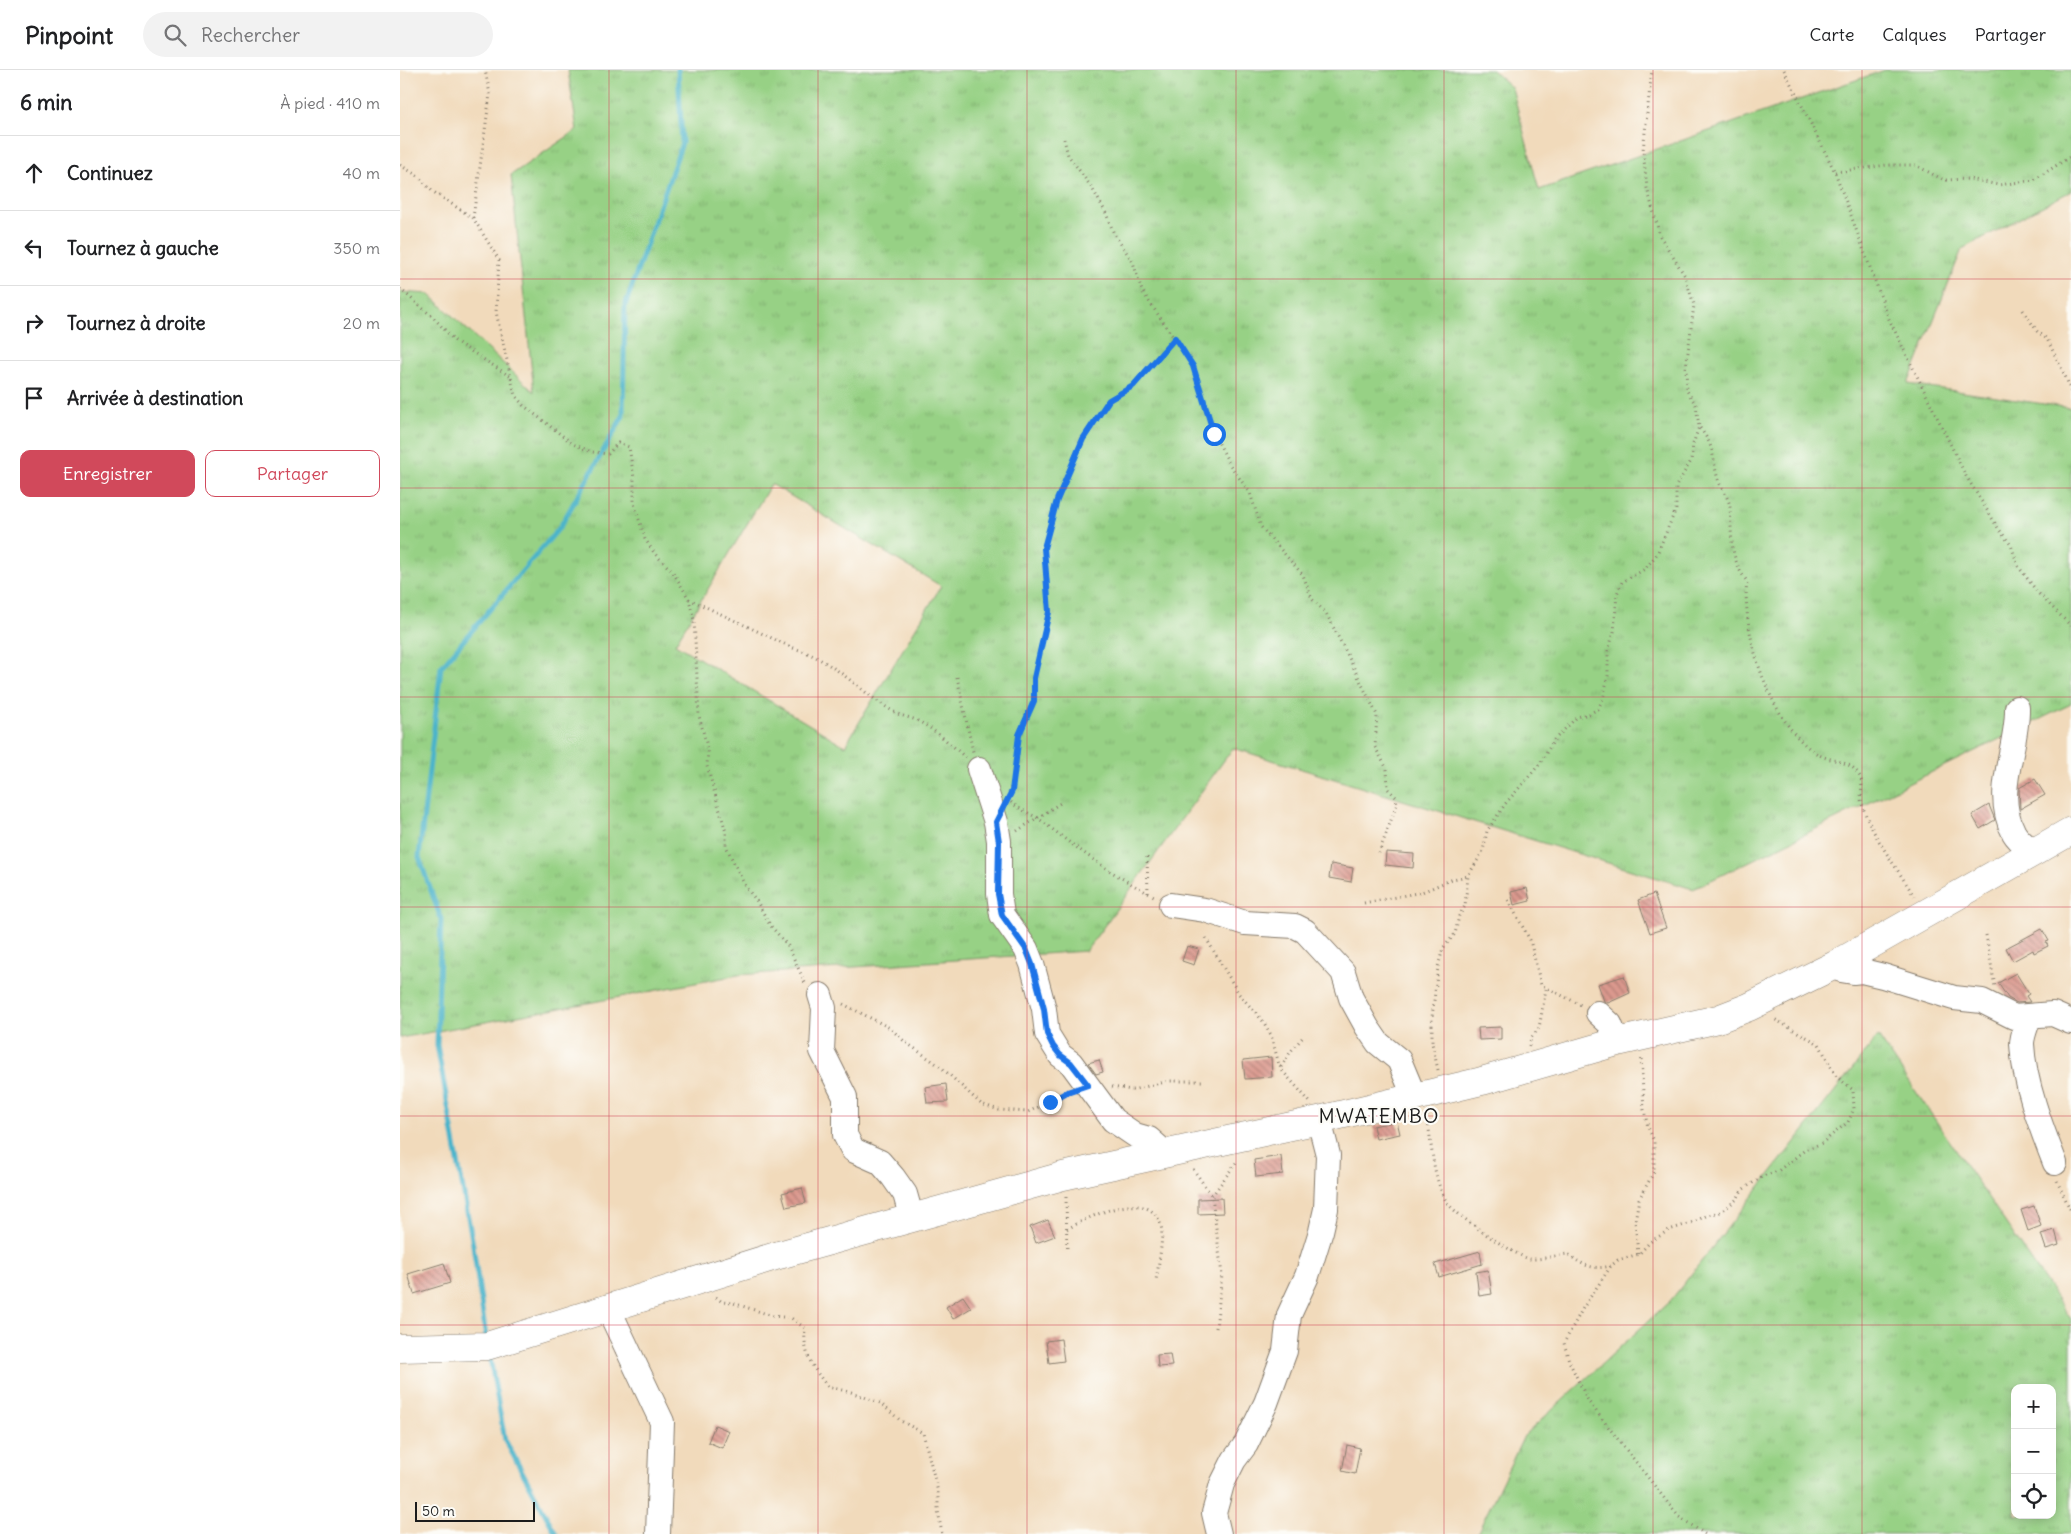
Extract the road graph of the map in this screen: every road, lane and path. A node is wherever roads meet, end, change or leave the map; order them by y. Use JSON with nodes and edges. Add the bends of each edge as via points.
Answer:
{"nodes":[{"id":1,"x":485,"y":70,"type":"edge"},
{"id":2,"x":1652,"y":70,"type":"edge"},
{"id":3,"x":1784,"y":70,"type":"edge"},
{"id":4,"x":1064,"y":139,"type":"dead end"},
{"id":5,"x":2071,"y":156,"type":"edge"},
{"id":6,"x":400,"y":165,"type":"edge"},
{"id":7,"x":1835,"y":172,"type":"junction"},
{"id":8,"x":473,"y":218,"type":"junction"},
{"id":9,"x":400,"y":289,"type":"edge"},
{"id":10,"x":2023,"y":310,"type":"dead end"},
{"id":11,"x":1175,"y":338,"type":"junction"},
{"id":12,"x":511,"y":378,"type":"junction"},
{"id":13,"x":2071,"y":392,"type":"edge"},
{"id":14,"x":1699,"y":427,"type":"junction"},
{"id":15,"x":689,"y":598,"type":"junction"},
{"id":16,"x":2071,"y":626,"type":"edge"},
{"id":17,"x":956,"y":677,"type":"dead end"},
{"id":18,"x":2017,"y":708,"type":"dead end"},
{"id":19,"x":979,"y":769,"type":"junction"},
{"id":20,"x":1002,"y":794,"type":"dead end"},
{"id":21,"x":1008,"y":799,"type":"junction"},
{"id":22,"x":1062,"y":802,"type":"dead end"},
{"id":23,"x":1036,"y":818,"type":"junction"},
{"id":24,"x":2071,"y":831,"type":"edge"},
{"id":25,"x":998,"y":832,"type":"junction"},
{"id":26,"x":2033,"y":852,"type":"junction"},
{"id":27,"x":1378,"y":853,"type":"dead end"},
{"id":28,"x":1147,"y":857,"type":"dead end"},
{"id":29,"x":1468,"y":876,"type":"junction"},
{"id":30,"x":1148,"y":893,"type":"junction"},
{"id":31,"x":1508,"y":900,"type":"dead end"},
{"id":32,"x":1364,"y":903,"type":"dead end"},
{"id":33,"x":1172,"y":905,"type":"joint"},
{"id":34,"x":1925,"y":914,"type":"junction"},
{"id":35,"x":1986,"y":935,"type":"dead end"},
{"id":36,"x":1206,"y":938,"type":"dead end"},
{"id":37,"x":1835,"y":965,"type":"junction"},
{"id":38,"x":1546,"y":988,"type":"junction"},
{"id":39,"x":820,"y":995,"type":"junction"},
{"id":40,"x":1749,"y":1007,"type":"junction"},
{"id":41,"x":2000,"y":1010,"type":"junction"},
{"id":42,"x":1598,"y":1013,"type":"joint"},
{"id":43,"x":2029,"y":1017,"type":"junction"},
{"id":44,"x":2071,"y":1022,"type":"edge"},
{"id":45,"x":1303,"y":1037,"type":"dead end"},
{"id":46,"x":1625,"y":1041,"type":"junction"},
{"id":47,"x":1280,"y":1068,"type":"junction"},
{"id":48,"x":1517,"y":1071,"type":"junction"},
{"id":49,"x":1204,"y":1082,"type":"dead end"},
{"id":50,"x":1088,"y":1085,"type":"junction"},
{"id":51,"x":1427,"y":1093,"type":"junction"},
{"id":52,"x":1319,"y":1120,"type":"junction"},
{"id":53,"x":1258,"y":1134,"type":"junction"},
{"id":54,"x":1170,"y":1152,"type":"junction"},
{"id":55,"x":2055,"y":1163,"type":"joint"},
{"id":56,"x":1063,"y":1176,"type":"junction"},
{"id":57,"x":1212,"y":1196,"type":"junction"},
{"id":58,"x":2071,"y":1211,"type":"edge"},
{"id":59,"x":912,"y":1219,"type":"junction"},
{"id":60,"x":1067,"y":1229,"type":"junction"},
{"id":61,"x":1067,"y":1251,"type":"dead end"},
{"id":62,"x":1638,"y":1254,"type":"junction"},
{"id":63,"x":1611,"y":1266,"type":"junction"},
{"id":64,"x":1156,"y":1280,"type":"dead end"},
{"id":65,"x":693,"y":1281,"type":"junction"},
{"id":66,"x":608,"y":1308,"type":"junction"},
{"id":67,"x":1216,"y":1328,"type":"dead end"},
{"id":68,"x":400,"y":1348,"type":"edge"},
{"id":69,"x":658,"y":1534,"type":"edge"},
{"id":70,"x":942,"y":1534,"type":"edge"},
{"id":71,"x":1218,"y":1534,"type":"edge"},
{"id":72,"x":1705,"y":1534,"type":"edge"}],
"edges":[{"from":1,"to":8,"type":"path","via":[[490,94]]},
{"from":2,"to":14,"type":"path","via":[[1643,150],[1647,188],[1660,236],[1685,276],[1694,304],[1686,368],[1687,391],[1696,405]]},
{"from":3,"to":7,"type":"path"},
{"from":4,"to":11,"type":"path","via":[[1068,155],[1092,188],[1114,234],[1133,262],[1142,291]]},
{"from":5,"to":7,"type":"path","via":[[2034,180],[1999,185],[1970,179],[1944,180],[1916,165]]},
{"from":6,"to":8,"type":"path"},
{"from":7,"to":16,"type":"path","via":[[1889,319],[1966,476],[2011,545],[2018,566],[2038,593]]},
{"from":8,"to":12,"type":"path","via":[[499,260],[496,312]]},
{"from":9,"to":12,"type":"path","via":[[433,317],[454,341]]},
{"from":10,"to":13,"type":"path","via":[[2037,331],[2047,339]]},
{"from":11,"to":21,"type":"path","via":[[1133,386],[1109,400],[1083,439],[1057,500],[1044,548],[1049,612],[1034,678],[1034,701],[1019,735],[1015,774]]},
{"from":11,"to":27,"type":"path","via":[[1193,366],[1214,434],[1250,493],[1261,527],[1303,575],[1312,599],[1326,613],[1378,715],[1375,746],[1387,769],[1388,789],[1396,797],[1397,804]]},
{"from":12,"to":15,"type":"path","via":[[515,395],[523,405],[573,444],[608,454],[618,443],[629,447],[634,503],[645,540],[673,572]]},
{"from":14,"to":29,"type":"path","via":[[1691,461],[1676,486],[1676,509],[1657,554],[1645,569],[1622,582],[1608,651],[1608,676],[1598,709],[1578,716],[1554,740],[1540,765],[1506,803],[1488,831],[1483,851]]},
{"from":14,"to":34,"type":"path","via":[[1711,442],[1719,482],[1730,505],[1730,531],[1738,570],[1747,582],[1747,622],[1775,708],[1796,738],[1818,755],[1852,767],[1860,775],[1863,788],[1861,803],[1870,824]]},
{"from":15,"to":19,"type":"path","via":[[804,651],[899,714],[918,721]]},
{"from":15,"to":39,"type":"path","via":[[694,620],[699,716],[708,750],[707,766],[726,832],[726,846],[745,886],[770,926],[788,946],[799,975],[810,991]]},
{"from":17,"to":19,"type":"path","via":[[969,741]]},
{"from":18,"to":26,"type":"street","via":[[2005,791],[2014,834]]},
{"from":19,"to":25,"type":"street"},
{"from":20,"to":21,"type":"path"},
{"from":21,"to":23,"type":"path","via":[[1018,809]]},
{"from":21,"to":25,"type":"path"},
{"from":22,"to":23,"type":"path"},
{"from":23,"to":25,"type":"path"},
{"from":23,"to":30,"type":"path","via":[[1095,861]]},
{"from":24,"to":26,"type":"highway"},
{"from":25,"to":50,"type":"street","via":[[998,894],[1002,915],[1026,949],[1032,964],[1047,1034],[1053,1046]]},
{"from":26,"to":34,"type":"highway"},
{"from":28,"to":30,"type":"path"},
{"from":29,"to":32,"type":"path","via":[[1453,878],[1422,892]]},
{"from":29,"to":51,"type":"path","via":[[1465,906],[1455,934],[1443,948],[1434,994]]},
{"from":30,"to":33,"type":"path"},
{"from":31,"to":38,"type":"path","via":[[1530,940],[1538,981]]},
{"from":33,"to":51,"type":"street","via":[[1205,910],[1245,923],[1295,926],[1306,931],[1343,972],[1351,998],[1378,1043],[1399,1060]]},
{"from":34,"to":37,"type":"highway"},
{"from":35,"to":41,"type":"path"},
{"from":36,"to":47,"type":"path","via":[[1239,994],[1271,1035]]},
{"from":37,"to":40,"type":"highway"},
{"from":37,"to":41,"type":"street","via":[[1841,970],[1883,976],[1954,998],[1982,1001]]},
{"from":38,"to":42,"type":"path"},
{"from":38,"to":48,"type":"path","via":[[1540,1028],[1531,1038]]},
{"from":39,"to":50,"type":"path","via":[[890,1028],[942,1067],[982,1104],[999,1110],[1028,1112]]},
{"from":39,"to":59,"type":"street","via":[[824,1008],[822,1051],[845,1097],[845,1135],[854,1150],[880,1162],[893,1177],[905,1194]]},
{"from":40,"to":46,"type":"highway","via":[[1718,1019]]},
{"from":40,"to":62,"type":"path","via":[[1819,1044],[1836,1076],[1853,1090],[1854,1109],[1848,1122],[1822,1143],[1804,1150],[1778,1171],[1742,1190],[1730,1206],[1669,1230]]},
{"from":41,"to":43,"type":"street","via":[[2014,1017]]},
{"from":42,"to":46,"type":"street"},
{"from":43,"to":44,"type":"street","via":[[2053,1014]]},
{"from":43,"to":55,"type":"street","via":[[2022,1042],[2026,1067],[2038,1120]]},
{"from":45,"to":47,"type":"path"},
{"from":46,"to":48,"type":"highway"},
{"from":46,"to":62,"type":"path","via":[[1641,1056],[1644,1110],[1654,1141],[1654,1172],[1641,1192],[1635,1221]]},
{"from":47,"to":52,"type":"path","via":[[1309,1100]]},
{"from":48,"to":51,"type":"highway"},
{"from":49,"to":50,"type":"path","via":[[1169,1081],[1132,1090]]},
{"from":50,"to":54,"type":"street","via":[[1113,1120]]},
{"from":51,"to":52,"type":"highway"},
{"from":51,"to":63,"type":"path","via":[[1432,1161],[1446,1203],[1517,1254],[1531,1259],[1568,1254],[1592,1269]]},
{"from":52,"to":53,"type":"highway"},
{"from":52,"to":71,"type":"street","via":[[1328,1155],[1326,1209],[1321,1232],[1308,1276],[1289,1315],[1285,1351],[1266,1403],[1222,1484],[1214,1513]]},
{"from":53,"to":54,"type":"highway"},
{"from":53,"to":57,"type":"path"},
{"from":54,"to":56,"type":"highway"},
{"from":54,"to":57,"type":"path","via":[[1188,1163]]},
{"from":55,"to":58,"type":"path","via":[[2057,1180]]},
{"from":56,"to":59,"type":"highway"},
{"from":56,"to":60,"type":"path","via":[[1068,1203]]},
{"from":57,"to":67,"type":"path","via":[[1222,1275]]},
{"from":59,"to":65,"type":"highway"},
{"from":60,"to":61,"type":"path"},
{"from":60,"to":64,"type":"path","via":[[1118,1206],[1151,1211],[1162,1228]]},
{"from":62,"to":63,"type":"path","via":[[1618,1260]]},
{"from":63,"to":72,"type":"path","via":[[1568,1332],[1564,1343],[1569,1361],[1594,1409],[1680,1517]]},
{"from":65,"to":66,"type":"highway"},
{"from":65,"to":70,"type":"path","via":[[722,1302],[791,1318],[805,1328],[803,1345],[814,1369],[828,1388],[880,1403],[901,1421],[923,1433],[938,1492]]},
{"from":66,"to":68,"type":"highway","via":[[487,1346]]},
{"from":66,"to":69,"type":"street","via":[[662,1422]]}]}
